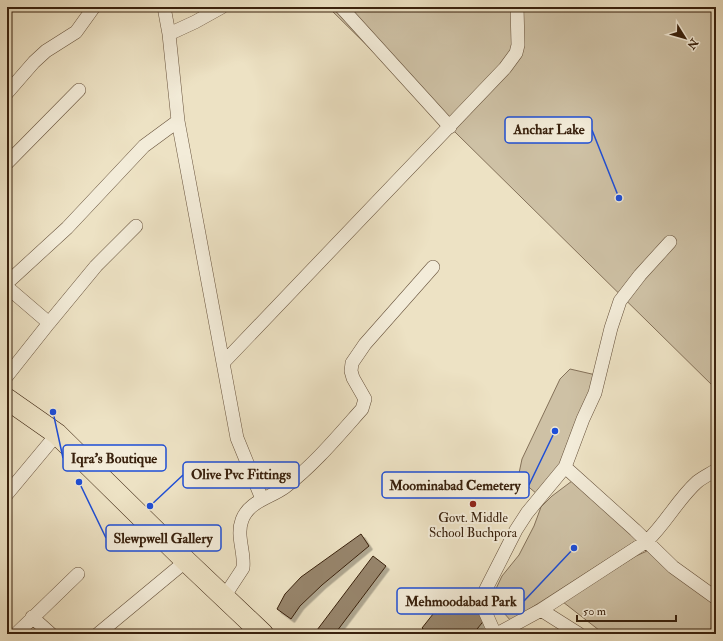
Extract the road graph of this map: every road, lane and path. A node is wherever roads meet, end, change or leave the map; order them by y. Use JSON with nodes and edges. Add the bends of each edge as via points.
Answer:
{"nodes":[{"id":1,"x":94,"y":7,"type":"edge"},
{"id":2,"x":164,"y":7,"type":"edge"},
{"id":3,"x":222,"y":7,"type":"edge"},
{"id":4,"x":341,"y":7,"type":"edge"},
{"id":5,"x":518,"y":7,"type":"edge"},
{"id":6,"x":169,"y":34,"type":"junction"},
{"id":7,"x":79,"y":90,"type":"dead end"},
{"id":8,"x":7,"y":93,"type":"edge"},
{"id":9,"x":178,"y":121,"type":"junction"},
{"id":10,"x":450,"y":127,"type":"junction"},
{"id":11,"x":7,"y":163,"type":"edge"},
{"id":12,"x":136,"y":226,"type":"dead end"},
{"id":13,"x":670,"y":242,"type":"dead end"},
{"id":14,"x":433,"y":267,"type":"dead end"},
{"id":15,"x":7,"y":283,"type":"edge"},
{"id":16,"x":7,"y":287,"type":"edge"},
{"id":17,"x":48,"y":323,"type":"junction"},
{"id":18,"x":223,"y":363,"type":"junction"},
{"id":19,"x":7,"y":376,"type":"edge"},
{"id":20,"x":7,"y":399,"type":"edge"},
{"id":21,"x":57,"y":434,"type":"junction"},
{"id":22,"x":565,"y":467,"type":"junction"},
{"id":23,"x":716,"y":470,"type":"edge"},
{"id":24,"x":7,"y":494,"type":"edge"},
{"id":25,"x":262,"y":499,"type":"junction"},
{"id":26,"x":647,"y":541,"type":"junction"},
{"id":27,"x":186,"y":561,"type":"junction"},
{"id":28,"x":78,"y":574,"type":"dead end"},
{"id":29,"x":224,"y":597,"type":"junction"},
{"id":30,"x":716,"y":598,"type":"edge"},
{"id":31,"x":541,"y":610,"type":"junction"},
{"id":32,"x":32,"y":617,"type":"junction"},
{"id":33,"x":16,"y":634,"type":"edge"},
{"id":34,"x":50,"y":634,"type":"edge"},
{"id":35,"x":98,"y":634,"type":"edge"},
{"id":36,"x":263,"y":634,"type":"edge"},
{"id":37,"x":496,"y":634,"type":"edge"},
{"id":38,"x":579,"y":634,"type":"edge"}],
"edges":[{"from":1,"to":8,"type":"street","via":[[76,32],[46,51]]},
{"from":2,"to":6,"type":"street"},
{"from":3,"to":6,"type":"street"},
{"from":4,"to":10,"type":"street"},
{"from":5,"to":10,"type":"street","via":[[516,53]]},
{"from":6,"to":9,"type":"street"},
{"from":7,"to":11,"type":"street"},
{"from":9,"to":15,"type":"street","via":[[144,146],[67,228]]},
{"from":9,"to":18,"type":"street"},
{"from":10,"to":18,"type":"street"},
{"from":12,"to":17,"type":"street","via":[[96,266]]},
{"from":13,"to":22,"type":"street","via":[[620,301],[595,393]]},
{"from":14,"to":25,"type":"street","via":[[365,344],[352,363],[353,378],[365,399],[362,409],[301,475],[283,489]]},
{"from":16,"to":17,"type":"street"},
{"from":17,"to":19,"type":"street"},
{"from":18,"to":25,"type":"street","via":[[237,438]]},
{"from":20,"to":21,"type":"main road"},
{"from":21,"to":24,"type":"street"},
{"from":21,"to":27,"type":"main road"},
{"from":22,"to":26,"type":"street"},
{"from":22,"to":37,"type":"street","via":[[516,530],[486,589],[483,607]]},
{"from":23,"to":26,"type":"street","via":[[698,481]]},
{"from":25,"to":29,"type":"street","via":[[242,518],[239,530],[243,568]]},
{"from":26,"to":30,"type":"street","via":[[673,567]]},
{"from":26,"to":31,"type":"street"},
{"from":27,"to":29,"type":"main road"},
{"from":27,"to":35,"type":"street"},
{"from":28,"to":32,"type":"street"},
{"from":29,"to":36,"type":"main road"},
{"from":31,"to":37,"type":"street"},
{"from":31,"to":38,"type":"street"},
{"from":32,"to":33,"type":"street"},
{"from":32,"to":34,"type":"street"}]}
